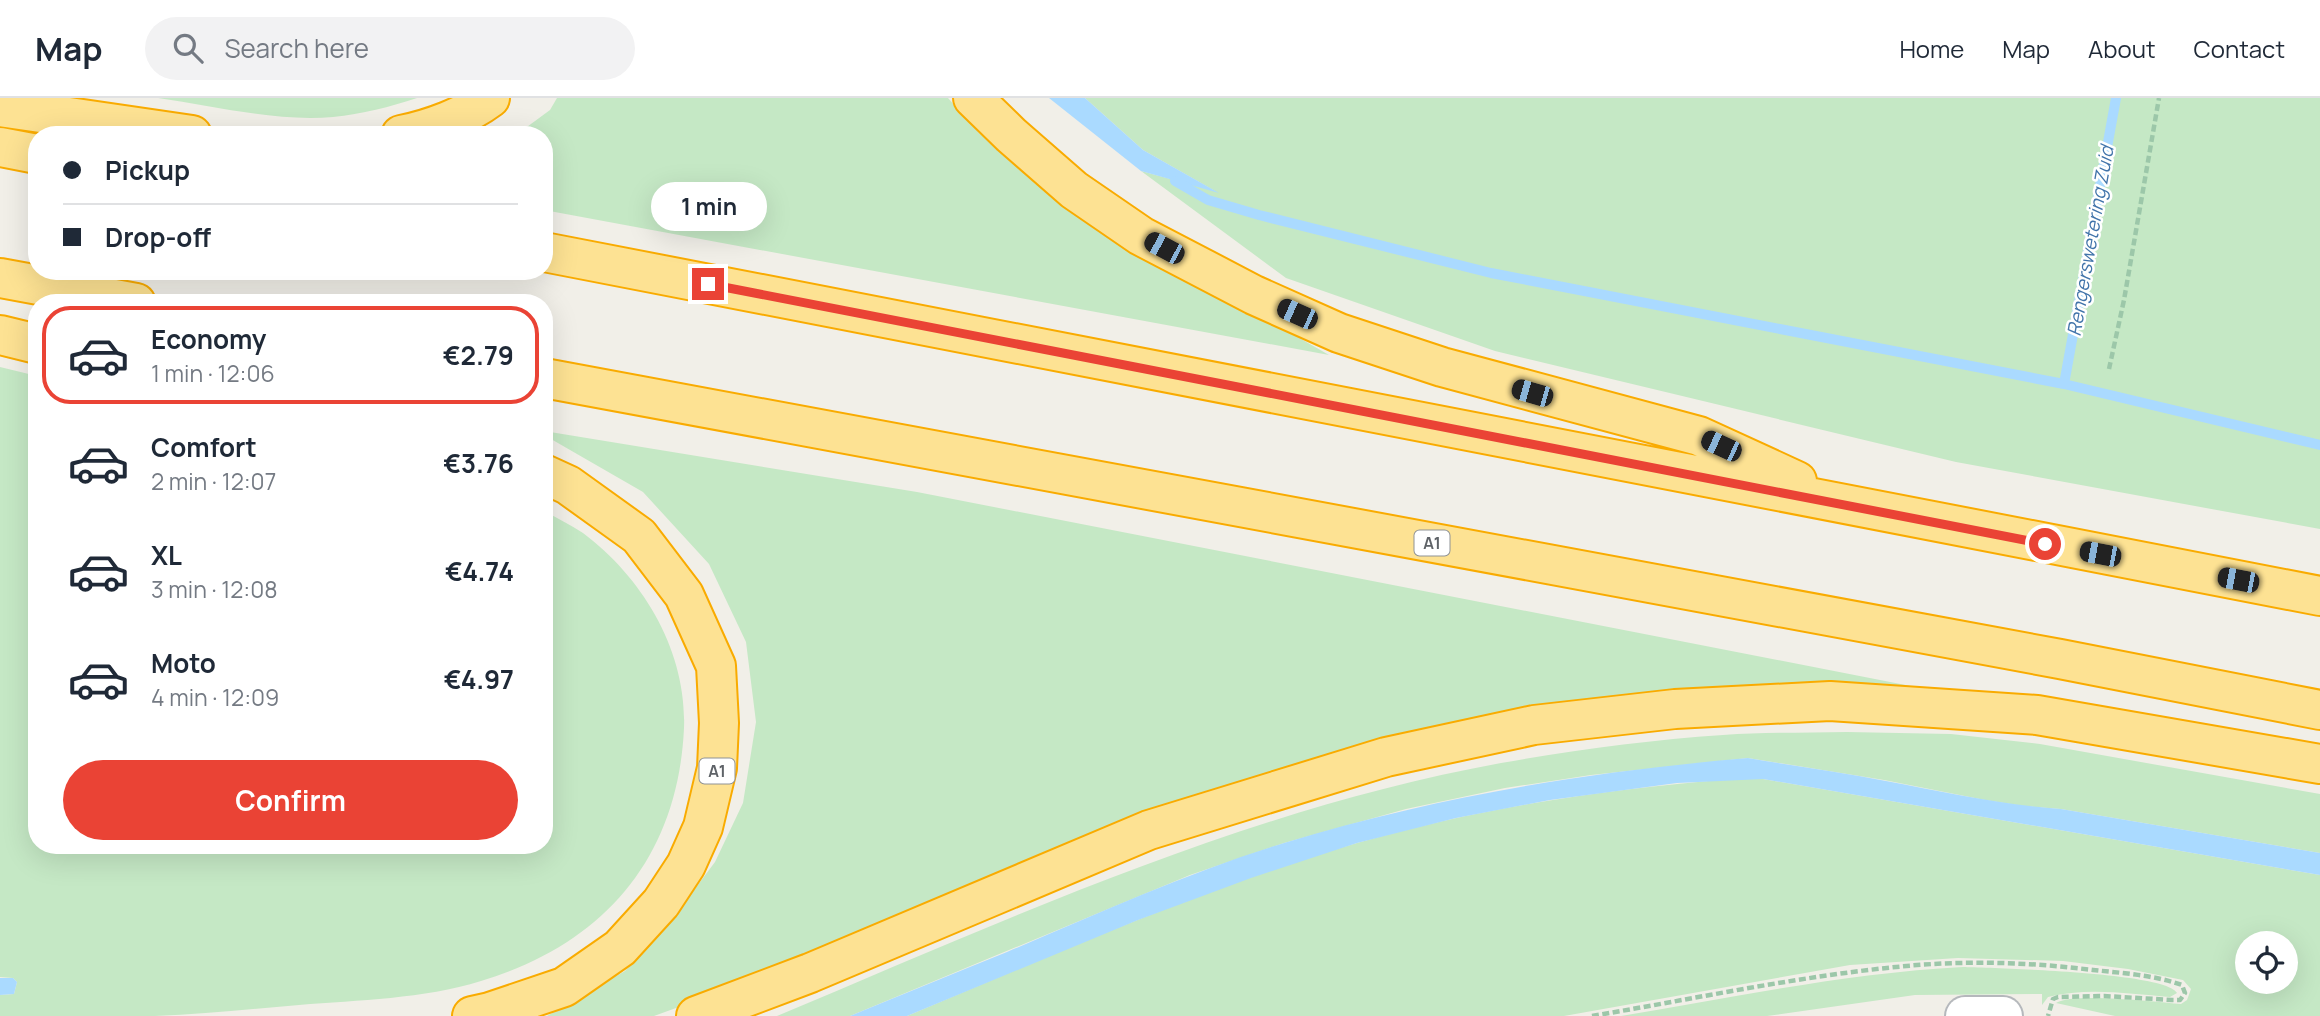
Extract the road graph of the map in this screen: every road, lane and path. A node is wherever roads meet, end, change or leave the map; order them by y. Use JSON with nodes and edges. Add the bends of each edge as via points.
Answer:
{"nodes":[{"id":1,"x":490,"y":98,"type":"edge"},
{"id":2,"x":973,"y":98,"type":"edge"},
{"id":3,"x":2159,"y":98,"type":"edge"},
{"id":4,"x":0,"y":107,"type":"edge"},
{"id":5,"x":130,"y":126,"type":"edge"},
{"id":6,"x":430,"y":126,"type":"edge"},
{"id":7,"x":0,"y":147,"type":"edge"},
{"id":8,"x":28,"y":152,"type":"edge"},
{"id":9,"x":553,"y":253,"type":"edge"},
{"id":10,"x":0,"y":278,"type":"edge"},
{"id":11,"x":87,"y":294,"type":"edge"},
{"id":12,"x":0,"y":335,"type":"edge"},
{"id":13,"x":28,"y":342,"type":"edge"},
{"id":14,"x":2109,"y":369,"type":"dead end"},
{"id":15,"x":553,"y":380,"type":"edge"},
{"id":16,"x":553,"y":478,"type":"edge"},
{"id":17,"x":1853,"y":507,"type":"junction"},
{"id":18,"x":2320,"y":596,"type":"edge"},
{"id":19,"x":2320,"y":710,"type":"edge"},
{"id":20,"x":2320,"y":764,"type":"edge"},
{"id":21,"x":472,"y":1016,"type":"edge"},
{"id":22,"x":696,"y":1016,"type":"edge"},
{"id":23,"x":1592,"y":1016,"type":"edge"},
{"id":24,"x":1965,"y":1016,"type":"edge"},
{"id":25,"x":2003,"y":1016,"type":"edge"},
{"id":26,"x":2048,"y":1016,"type":"edge"}],
"edges":[{"from":1,"to":6,"type":"highway"},
{"from":2,"to":17,"type":"highway","via":[[1074,190],[1142,236],[1254,295],[1339,333],[1442,368],[1699,436]]},
{"from":3,"to":14,"type":"path"},
{"from":4,"to":5,"type":"highway"},
{"from":7,"to":8,"type":"highway"},
{"from":9,"to":17,"type":"highway"},
{"from":10,"to":11,"type":"highway"},
{"from":12,"to":13,"type":"highway"},
{"from":15,"to":19,"type":"highway","number":"A1"},
{"from":16,"to":21,"type":"highway","number":"A1","via":[[639,536],[684,595],[716,666],[717,768],[703,827],[686,864],[661,903],[620,948],[564,987]]},
{"from":17,"to":18,"type":"highway"},
{"from":20,"to":22,"type":"highway","via":[[2037,715],[1830,701],[1675,709],[1534,725],[1386,757],[1149,830],[810,973]]},
{"from":23,"to":26,"type":"path","via":[[1844,974],[1974,962],[2143,976],[2182,985],[2185,993],[2180,1000],[2058,997],[2050,1003]]},
{"from":24,"to":25,"type":"street"}]}
